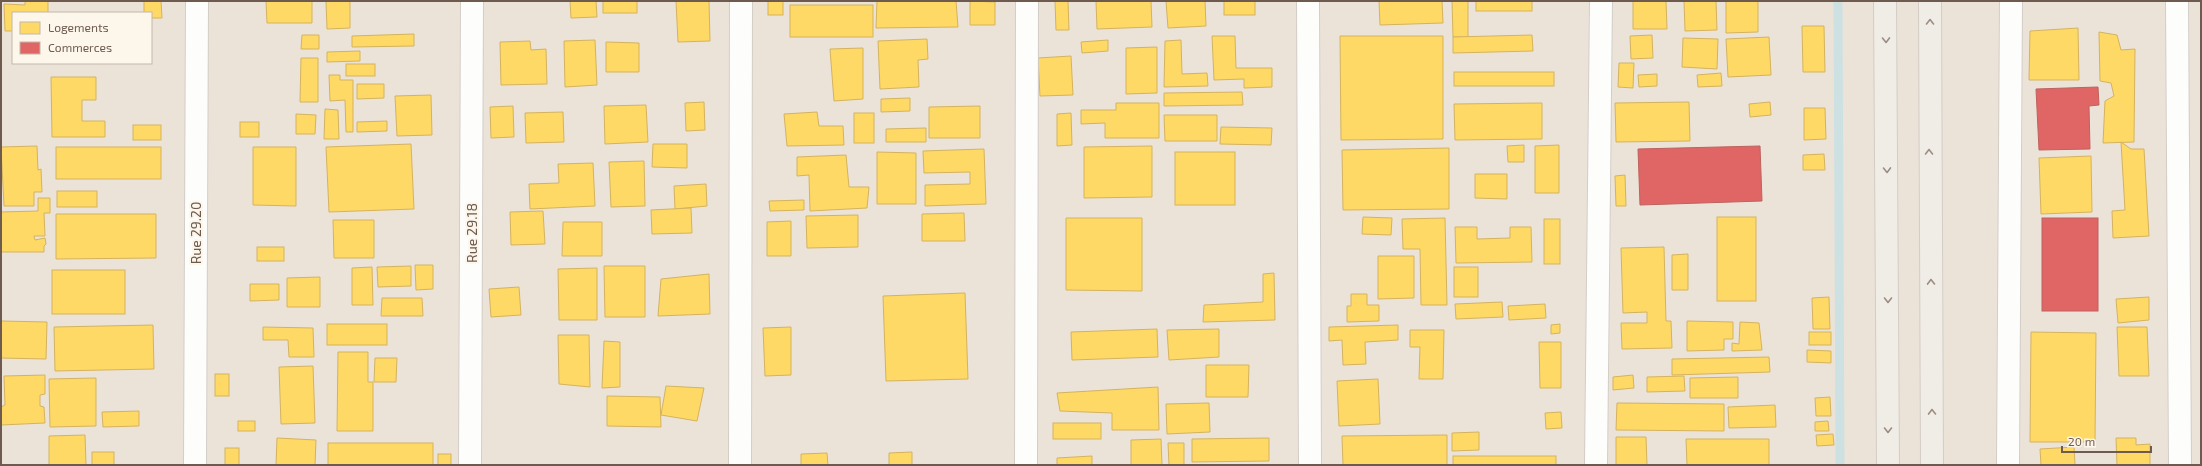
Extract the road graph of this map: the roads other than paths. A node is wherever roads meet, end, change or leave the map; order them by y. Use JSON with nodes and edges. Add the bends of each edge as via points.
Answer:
{"nodes":[{"id":1,"x":197,"y":1,"type":"edge"},
{"id":2,"x":472,"y":1,"type":"edge"},
{"id":3,"x":741,"y":1,"type":"edge"},
{"id":4,"x":1027,"y":1,"type":"edge"},
{"id":5,"x":1308,"y":1,"type":"edge"},
{"id":6,"x":1601,"y":1,"type":"edge"},
{"id":7,"x":1885,"y":1,"type":"edge"},
{"id":8,"x":1930,"y":1,"type":"edge"},
{"id":9,"x":2011,"y":1,"type":"edge"},
{"id":10,"x":2177,"y":1,"type":"edge"},
{"id":11,"x":195,"y":465,"type":"edge"},
{"id":12,"x":470,"y":465,"type":"edge"},
{"id":13,"x":740,"y":465,"type":"edge"},
{"id":14,"x":1026,"y":465,"type":"edge"},
{"id":15,"x":1310,"y":465,"type":"edge"},
{"id":16,"x":1596,"y":465,"type":"edge"},
{"id":17,"x":1888,"y":465,"type":"edge"},
{"id":18,"x":1932,"y":465,"type":"edge"},
{"id":19,"x":2008,"y":465,"type":"edge"},
{"id":20,"x":2180,"y":465,"type":"edge"}],
"edges":[{"from":1,"to":11,"type":"street","name":"Rue 29.20"},
{"from":2,"to":12,"type":"street","name":"Rue 29.18"},
{"from":3,"to":13,"type":"street"},
{"from":4,"to":14,"type":"street"},
{"from":5,"to":15,"type":"street"},
{"from":6,"to":16,"type":"street"},
{"from":7,"to":17,"type":"main road","one_way":true},
{"from":18,"to":8,"type":"main road","one_way":true},
{"from":9,"to":19,"type":"street"},
{"from":10,"to":20,"type":"street"}]}
